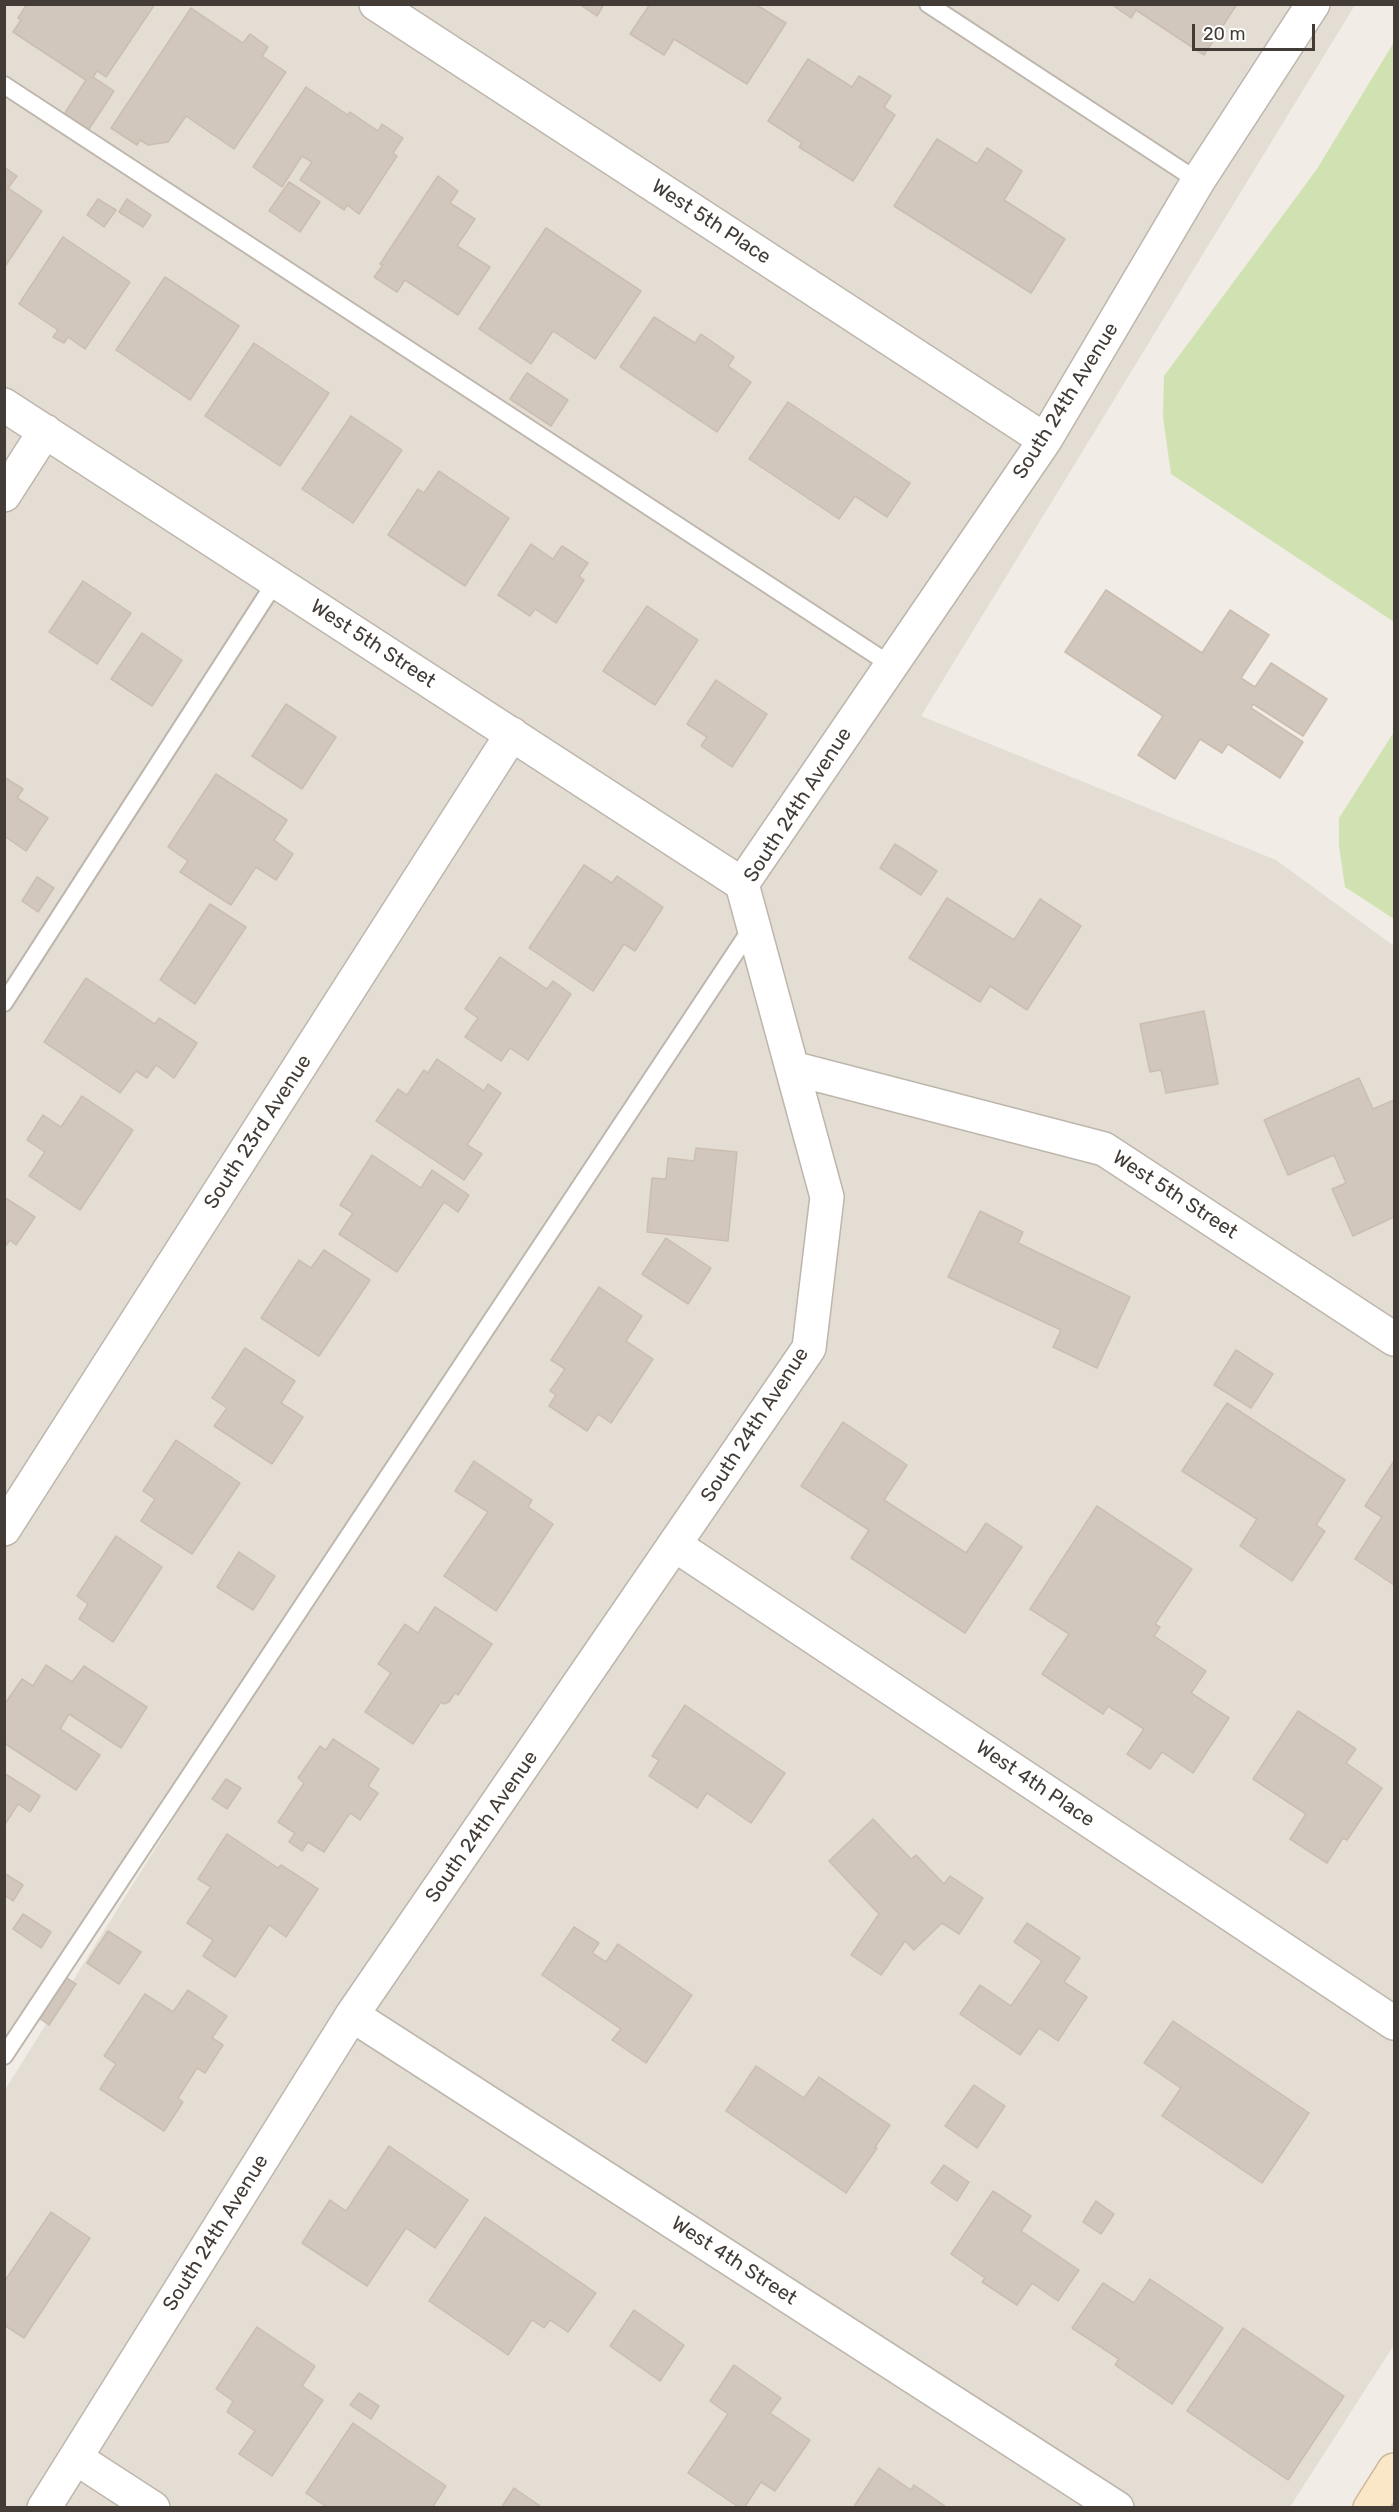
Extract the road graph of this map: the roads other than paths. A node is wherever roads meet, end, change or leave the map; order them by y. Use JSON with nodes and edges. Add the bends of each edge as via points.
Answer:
{"nodes":[{"id":1,"x":376,"y":4,"type":"edge"},
{"id":2,"x":928,"y":4,"type":"edge"},
{"id":3,"x":1313,"y":4,"type":"edge"},
{"id":4,"x":4,"y":85,"type":"edge"},
{"id":5,"x":1198,"y":181,"type":"junction"},
{"id":6,"x":4,"y":405,"type":"edge"},
{"id":7,"x":45,"y":431,"type":"junction"},
{"id":8,"x":1045,"y":440,"type":"junction"},
{"id":9,"x":4,"y":495,"type":"edge"},
{"id":10,"x":276,"y":581,"type":"junction"},
{"id":11,"x":891,"y":665,"type":"junction"},
{"id":12,"x":512,"y":734,"type":"junction"},
{"id":13,"x":742,"y":884,"type":"junction"},
{"id":14,"x":753,"y":926,"type":"junction"},
{"id":15,"x":4,"y":1003,"type":"edge"},
{"id":16,"x":792,"y":1068,"type":"junction"},
{"id":17,"x":1395,"y":1338,"type":"edge"},
{"id":18,"x":4,"y":1529,"type":"edge"},
{"id":19,"x":675,"y":1545,"type":"junction"},
{"id":20,"x":352,"y":2015,"type":"junction"},
{"id":21,"x":1395,"y":2023,"type":"edge"},
{"id":22,"x":4,"y":2056,"type":"edge"},
{"id":23,"x":75,"y":2458,"type":"junction"},
{"id":24,"x":44,"y":2508,"type":"edge"},
{"id":25,"x":153,"y":2508,"type":"edge"},
{"id":26,"x":1117,"y":2508,"type":"edge"}],
"edges":[{"from":1,"to":8,"type":"street","name":"West 5th Place"},
{"from":2,"to":5,"type":"lane"},
{"from":3,"to":5,"type":"street","name":"South 24th Avenue"},
{"from":4,"to":11,"type":"lane"},
{"from":5,"to":8,"type":"street","name":"South 24th Avenue"},
{"from":6,"to":7,"type":"street","name":"West 5th Street"},
{"from":7,"to":9,"type":"street"},
{"from":7,"to":10,"type":"street","name":"West 5th Street"},
{"from":8,"to":11,"type":"street","name":"South 24th Avenue"},
{"from":10,"to":12,"type":"street","name":"West 5th Street"},
{"from":10,"to":15,"type":"lane"},
{"from":11,"to":13,"type":"street","name":"South 24th Avenue"},
{"from":12,"to":13,"type":"street","name":"West 5th Street"},
{"from":12,"to":18,"type":"street","name":"South 23rd Avenue"},
{"from":13,"to":14,"type":"street","name":"South 24th Avenue"},
{"from":14,"to":16,"type":"street","name":"South 24th Avenue"},
{"from":14,"to":22,"type":"lane"},
{"from":16,"to":17,"type":"street","name":"West 5th Street","via":[[1104,1149]]},
{"from":16,"to":19,"type":"street","name":"South 24th Avenue","via":[[827,1197],[809,1348]]},
{"from":19,"to":20,"type":"street","name":"South 24th Avenue"},
{"from":19,"to":21,"type":"street","name":"West 4th Place"},
{"from":20,"to":23,"type":"street","name":"South 24th Avenue"},
{"from":20,"to":26,"type":"street","name":"West 4th Street"},
{"from":23,"to":24,"type":"street","name":"South 24th Avenue"},
{"from":23,"to":25,"type":"street"}]}
